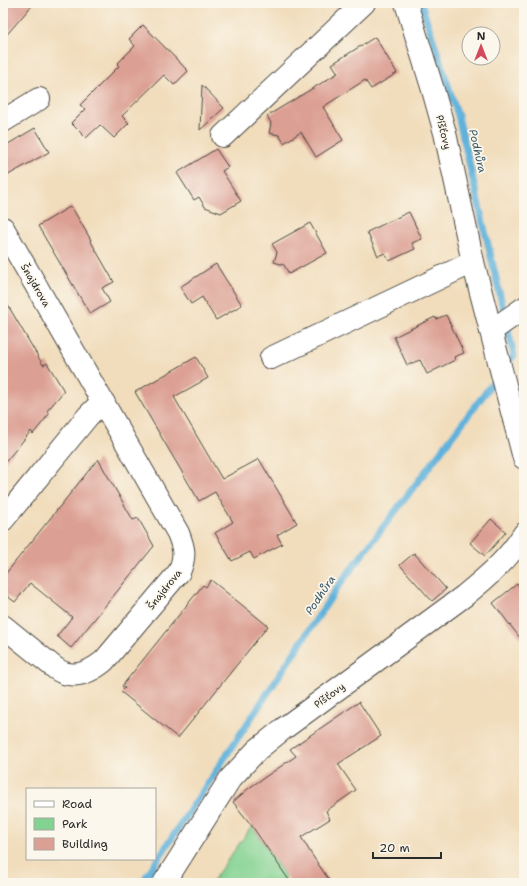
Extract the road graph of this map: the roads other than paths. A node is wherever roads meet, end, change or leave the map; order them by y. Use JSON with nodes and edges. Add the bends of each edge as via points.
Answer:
{"nodes":[{"id":1,"x":364,"y":3,"type":"edge"},
{"id":2,"x":406,"y":3,"type":"edge"},
{"id":3,"x":39,"y":99,"type":"dead end"},
{"id":4,"x":3,"y":122,"type":"edge"},
{"id":5,"x":223,"y":136,"type":"dead end"},
{"id":6,"x":3,"y":228,"type":"edge"},
{"id":7,"x":9,"y":255,"type":"edge"},
{"id":8,"x":473,"y":262,"type":"junction"},
{"id":9,"x":524,"y":308,"type":"edge"},
{"id":10,"x":491,"y":330,"type":"junction"},
{"id":11,"x":271,"y":358,"type":"dead end"},
{"id":12,"x":104,"y":403,"type":"junction"},
{"id":13,"x":524,"y":458,"type":"edge"},
{"id":14,"x":3,"y":520,"type":"edge"},
{"id":15,"x":524,"y":534,"type":"edge"},
{"id":16,"x":3,"y":626,"type":"edge"},
{"id":17,"x":164,"y":883,"type":"edge"}],
"edges":[{"from":1,"to":5,"type":"street"},
{"from":2,"to":8,"type":"street","name":"Píšťovy","via":[[445,133]]},
{"from":3,"to":4,"type":"street"},
{"from":6,"to":7,"type":"street","name":"Šnajdrova"},
{"from":7,"to":12,"type":"street","name":"Šnajdrova"},
{"from":8,"to":10,"type":"street","name":"Píšťovy"},
{"from":8,"to":11,"type":"street"},
{"from":9,"to":10,"type":"street"},
{"from":10,"to":13,"type":"street","name":"Píšťovy"},
{"from":12,"to":14,"type":"street","via":[[88,416]]},
{"from":12,"to":16,"type":"street","name":"Šnajdrova","via":[[178,532],[184,553],[180,572],[104,661],[89,671],[64,673]]},
{"from":15,"to":17,"type":"street","name":"Píšťovy","via":[[488,577],[476,587],[257,750],[230,779]]}]}
